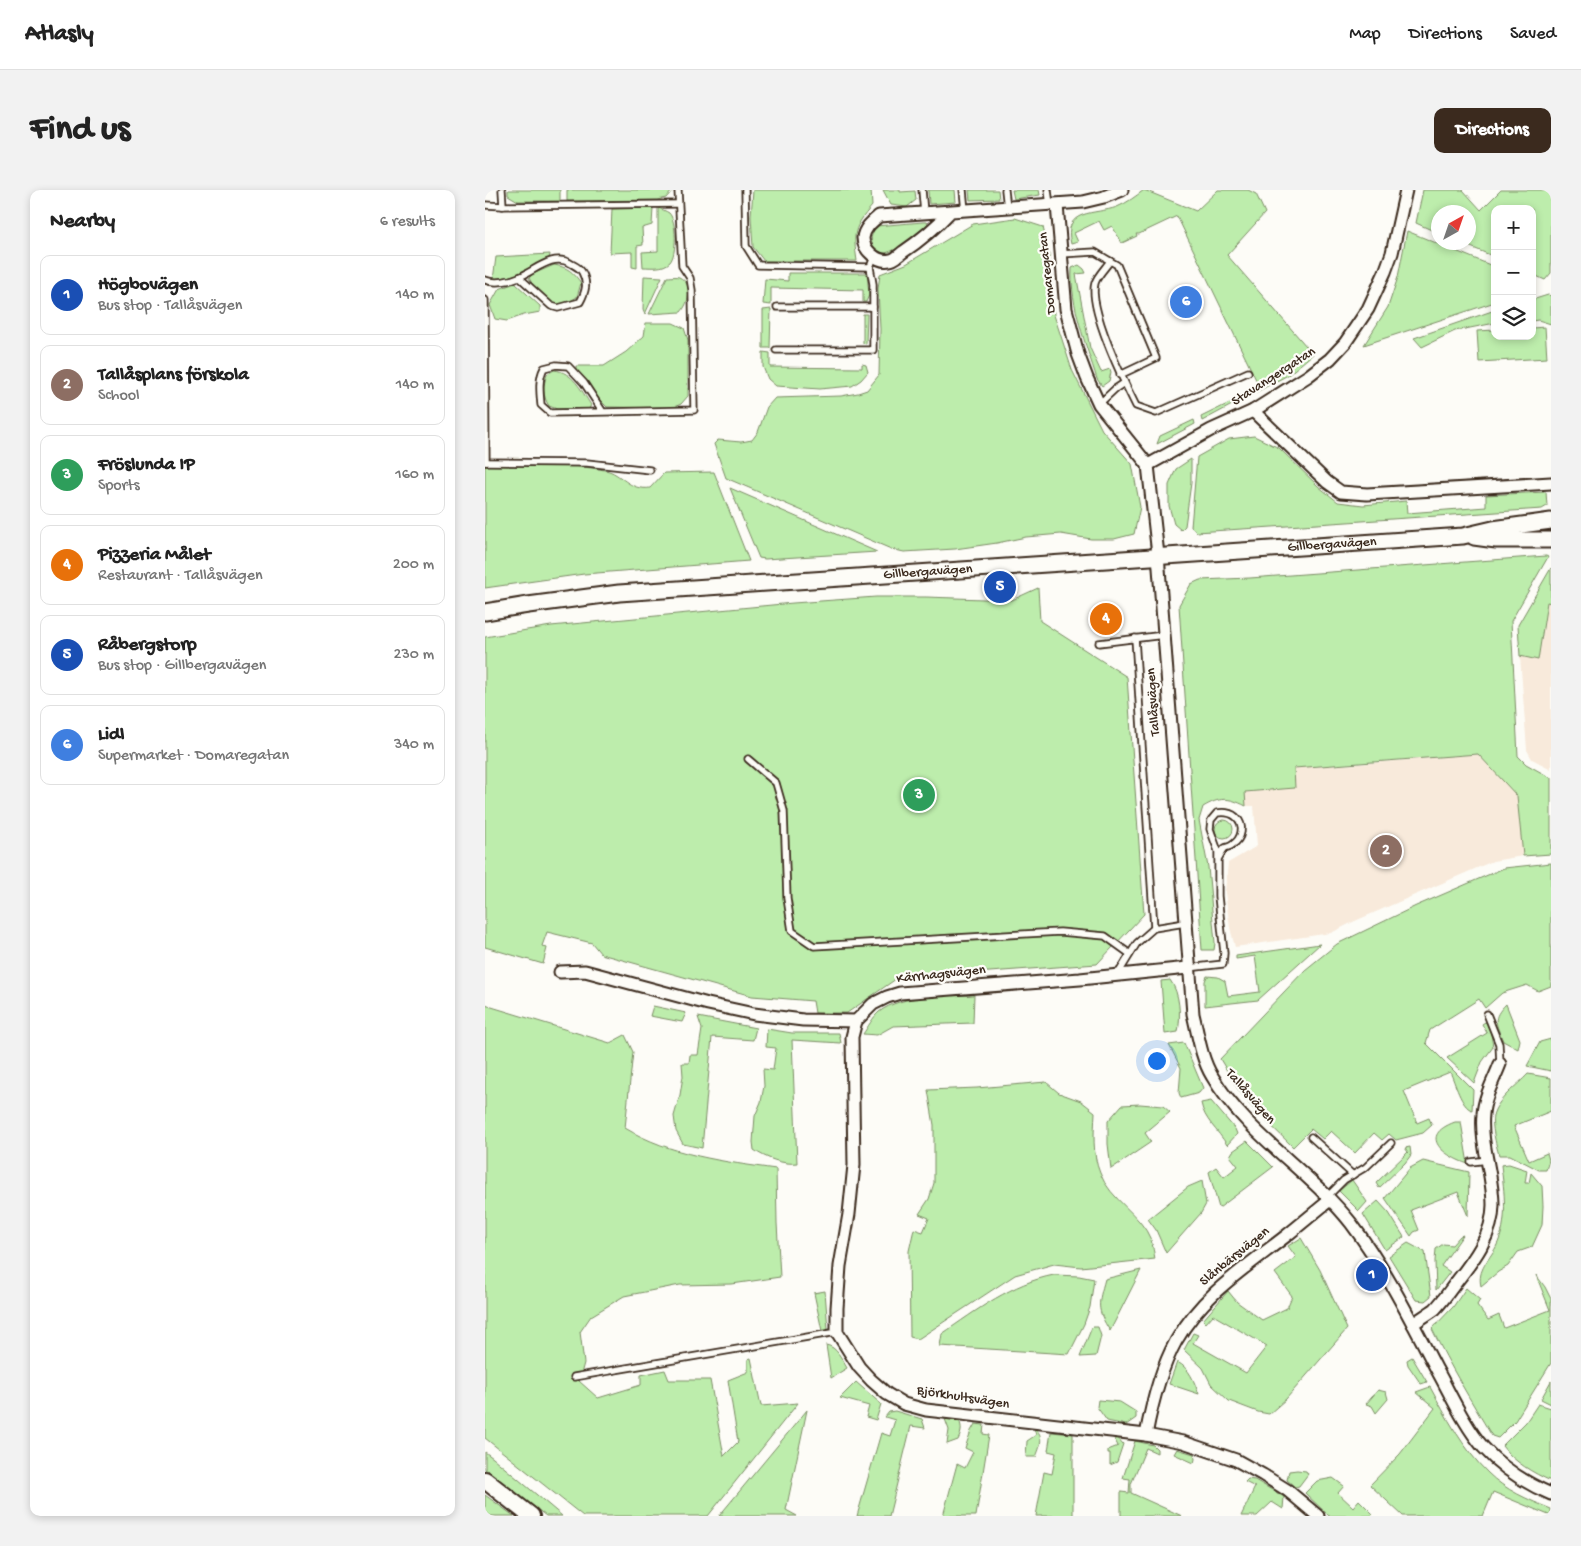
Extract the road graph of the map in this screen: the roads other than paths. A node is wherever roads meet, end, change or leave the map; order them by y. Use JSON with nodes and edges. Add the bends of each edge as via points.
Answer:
{"nodes":[{"id":1,"x":502,"y":190,"type":"edge"},
{"id":2,"x":678,"y":190,"type":"edge"},
{"id":3,"x":745,"y":190,"type":"edge"},
{"id":4,"x":922,"y":190,"type":"edge"},
{"id":5,"x":963,"y":190,"type":"edge"},
{"id":6,"x":1005,"y":190,"type":"edge"},
{"id":7,"x":1049,"y":190,"type":"edge"},
{"id":8,"x":1122,"y":190,"type":"edge"},
{"id":9,"x":1406,"y":190,"type":"edge"},
{"id":10,"x":678,"y":204,"type":"junction"},
{"id":11,"x":485,"y":205,"type":"edge"},
{"id":12,"x":1053,"y":205,"type":"junction"},
{"id":13,"x":503,"y":206,"type":"junction"},
{"id":14,"x":1007,"y":208,"type":"junction"},
{"id":15,"x":965,"y":211,"type":"junction"},
{"id":16,"x":950,"y":212,"type":"junction"},
{"id":17,"x":924,"y":213,"type":"junction"},
{"id":18,"x":1061,"y":254,"type":"junction"},
{"id":19,"x":1110,"y":261,"type":"junction"},
{"id":20,"x":872,"y":262,"type":"junction"},
{"id":21,"x":519,"y":277,"type":"junction"},
{"id":22,"x":485,"y":280,"type":"edge"},
{"id":23,"x":485,"y":300,"type":"edge"},
{"id":24,"x":777,"y":307,"type":"dead end"},
{"id":25,"x":873,"y":307,"type":"junction"},
{"id":26,"x":776,"y":350,"type":"dead end"},
{"id":27,"x":1248,"y":372,"type":"dead end"},
{"id":28,"x":1121,"y":375,"type":"junction"},
{"id":29,"x":1124,"y":383,"type":"junction"},
{"id":30,"x":1099,"y":404,"type":"junction"},
{"id":31,"x":1253,"y":411,"type":"junction"},
{"id":32,"x":603,"y":412,"type":"junction"},
{"id":33,"x":486,"y":462,"type":"edge"},
{"id":34,"x":1148,"y":464,"type":"junction"},
{"id":35,"x":650,"y":470,"type":"dead end"},
{"id":36,"x":1551,"y":483,"type":"edge"},
{"id":37,"x":1551,"y":521,"type":"edge"},
{"id":38,"x":1463,"y":536,"type":"junction"},
{"id":39,"x":1551,"y":540,"type":"edge"},
{"id":40,"x":1158,"y":555,"type":"junction"},
{"id":41,"x":485,"y":612,"type":"edge"},
{"id":42,"x":1164,"y":635,"type":"junction"},
{"id":43,"x":1135,"y":638,"type":"junction"},
{"id":44,"x":1099,"y":643,"type":"dead end"},
{"id":45,"x":748,"y":759,"type":"dead end"},
{"id":46,"x":1219,"y":859,"type":"junction"},
{"id":47,"x":1185,"y":923,"type":"junction"},
{"id":48,"x":1155,"y":928,"type":"junction"},
{"id":49,"x":1130,"y":954,"type":"junction"},
{"id":50,"x":1188,"y":968,"type":"junction"},
{"id":51,"x":560,"y":972,"type":"dead end"},
{"id":52,"x":1117,"y":975,"type":"junction"},
{"id":53,"x":1487,"y":1014,"type":"dead end"},
{"id":54,"x":856,"y":1020,"type":"junction"},
{"id":55,"x":1500,"y":1064,"type":"joint"},
{"id":56,"x":1311,"y":1137,"type":"dead end"},
{"id":57,"x":1391,"y":1143,"type":"dead end"},
{"id":58,"x":1488,"y":1160,"type":"junction"},
{"id":59,"x":1471,"y":1162,"type":"dead end"},
{"id":60,"x":1353,"y":1175,"type":"junction"},
{"id":61,"x":1328,"y":1198,"type":"junction"},
{"id":62,"x":1413,"y":1324,"type":"junction"},
{"id":63,"x":837,"y":1332,"type":"junction"},
{"id":64,"x":574,"y":1377,"type":"dead end"},
{"id":65,"x":1146,"y":1435,"type":"junction"},
{"id":66,"x":485,"y":1480,"type":"edge"},
{"id":67,"x":1551,"y":1494,"type":"edge"},
{"id":68,"x":531,"y":1516,"type":"edge"},
{"id":69,"x":1318,"y":1516,"type":"edge"}],
"edges":[{"from":1,"to":13,"type":"lane"},
{"from":2,"to":10,"type":"lane"},
{"from":3,"to":20,"type":"lane","via":[[746,246],[758,265]]},
{"from":4,"to":17,"type":"lane"},
{"from":5,"to":15,"type":"lane"},
{"from":6,"to":14,"type":"lane"},
{"from":7,"to":12,"type":"lane"},
{"from":8,"to":12,"type":"street","via":[[1097,199]]},
{"from":9,"to":31,"type":"street","name":"Stavangergatan","via":[[1392,253],[1377,291],[1358,325],[1330,359]]},
{"from":10,"to":13,"type":"lane"},
{"from":10,"to":32,"type":"lane","via":[[682,266],[690,278],[692,290],[694,410]]},
{"from":11,"to":13,"type":"lane"},
{"from":12,"to":14,"type":"street"},
{"from":12,"to":18,"type":"street","name":"Domaregatan"},
{"from":14,"to":15,"type":"street"},
{"from":15,"to":16,"type":"street"},
{"from":16,"to":17,"type":"street"},
{"from":16,"to":20,"type":"street","via":[[934,230],[891,260]]},
{"from":17,"to":20,"type":"street","via":[[879,216],[867,226],[863,238]]},
{"from":18,"to":19,"type":"lane","via":[[1095,252]]},
{"from":18,"to":30,"type":"street","name":"Domaregatan","via":[[1072,335]]},
{"from":19,"to":28,"type":"lane","via":[[1095,283],[1095,307]]},
{"from":19,"to":28,"type":"lane","via":[[1117,265],[1156,358]]},
{"from":20,"to":25,"type":"lane"},
{"from":21,"to":21,"type":"lane","via":[[551,306],[558,308],[580,302],[585,292],[583,273],[566,260],[554,260]]},
{"from":21,"to":22,"type":"lane","via":[[494,283]]},
{"from":23,"to":33,"type":"lane"},
{"from":24,"to":25,"type":"lane"},
{"from":25,"to":26,"type":"lane","via":[[873,350]]},
{"from":27,"to":29,"type":"lane","via":[[1156,413],[1136,406]]},
{"from":28,"to":29,"type":"lane"},
{"from":29,"to":30,"type":"lane"},
{"from":30,"to":34,"type":"street","name":"Domaregatan"},
{"from":31,"to":34,"type":"street","name":"Stavangergatan"},
{"from":31,"to":36,"type":"street","via":[[1341,492],[1367,494]]},
{"from":32,"to":32,"type":"lane","via":[[567,366],[544,368],[540,398],[541,405],[550,413]]},
{"from":33,"to":35,"type":"lane","via":[[587,463]]},
{"from":34,"to":40,"type":"street"},
{"from":37,"to":38,"type":"street","name":"Gillbergavägen"},
{"from":38,"to":39,"type":"street","name":"Gillbergavägen"},
{"from":38,"to":40,"type":"street","name":"Gillbergavägen"},
{"from":40,"to":41,"type":"street","name":"Gillbergavägen","via":[[619,593]]},
{"from":40,"to":42,"type":"street","name":"Tallåsvägen"},
{"from":42,"to":43,"type":"lane"},
{"from":42,"to":47,"type":"street","name":"Tallåsvägen"},
{"from":43,"to":44,"type":"lane"},
{"from":43,"to":48,"type":"lane"},
{"from":45,"to":49,"type":"lane","via":[[776,783],[784,811],[787,898],[792,931],[814,946],[1060,932],[1105,936]]},
{"from":46,"to":46,"type":"lane","via":[[1224,848],[1236,841],[1242,826],[1238,819],[1226,812],[1211,820],[1210,830]]},
{"from":46,"to":50,"type":"lane","via":[[1223,964]]},
{"from":47,"to":48,"type":"lane"},
{"from":47,"to":50,"type":"street","name":"Tallåsvägen"},
{"from":48,"to":49,"type":"lane","via":[[1137,943]]},
{"from":49,"to":52,"type":"lane"},
{"from":50,"to":52,"type":"street","name":"Kärrhagsvägen"},
{"from":50,"to":61,"type":"street","name":"Tallåsvägen","via":[[1193,1014],[1211,1074],[1245,1118]]},
{"from":51,"to":54,"type":"street","via":[[585,971],[754,1014],[803,1020]]},
{"from":52,"to":54,"type":"street","name":"Kärrhagsvägen","via":[[900,993],[873,1004]]},
{"from":53,"to":55,"type":"lane","via":[[1499,1044]]},
{"from":54,"to":63,"type":"street","via":[[852,1037],[854,1165],[839,1273]]},
{"from":55,"to":58,"type":"street","via":[[1483,1113]]},
{"from":56,"to":60,"type":"lane"},
{"from":57,"to":60,"type":"lane"},
{"from":58,"to":59,"type":"lane"},
{"from":58,"to":62,"type":"street","via":[[1493,1207],[1489,1228],[1479,1251],[1436,1308]]},
{"from":60,"to":61,"type":"lane"},
{"from":61,"to":62,"type":"street","name":"Tallåsvägen","via":[[1375,1257]]},
{"from":61,"to":65,"type":"street","name":"Slånbärsvägen","via":[[1218,1288],[1201,1306],[1176,1340],[1166,1362]]},
{"from":62,"to":67,"type":"street","name":"Tallåsvägen","via":[[1453,1400],[1483,1446],[1517,1477]]},
{"from":63,"to":64,"type":"lane"},
{"from":63,"to":65,"type":"street","name":"Björkhultsvägen","via":[[871,1380],[904,1404],[926,1410]]},
{"from":65,"to":69,"type":"street","name":"Björkhultsvägen","via":[[1183,1442],[1236,1460],[1287,1490]]},
{"from":66,"to":68,"type":"main road"}]}
